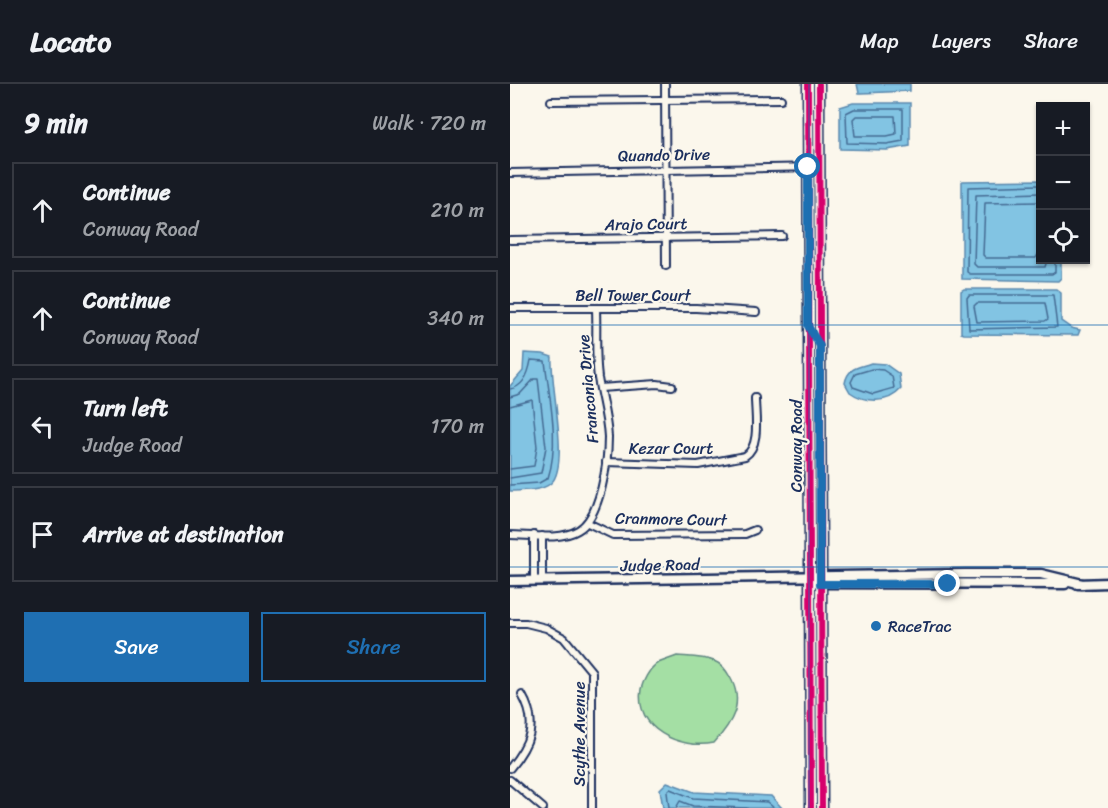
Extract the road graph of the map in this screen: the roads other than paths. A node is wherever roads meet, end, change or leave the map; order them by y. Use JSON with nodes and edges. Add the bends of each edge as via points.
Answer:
{"nodes":[{"id":1,"x":665,"y":84,"type":"edge"},
{"id":2,"x":808,"y":84,"type":"edge"},
{"id":3,"x":819,"y":84,"type":"edge"},
{"id":4,"x":781,"y":99,"type":"dead end"},
{"id":5,"x":665,"y":100,"type":"junction"},
{"id":6,"x":551,"y":101,"type":"dead end"},
{"id":7,"x":808,"y":167,"type":"junction"},
{"id":8,"x":819,"y":167,"type":"junction"},
{"id":9,"x":665,"y":168,"type":"junction"},
{"id":10,"x":510,"y":173,"type":"edge"},
{"id":11,"x":782,"y":236,"type":"dead end"},
{"id":12,"x":666,"y":237,"type":"junction"},
{"id":13,"x":510,"y":240,"type":"edge"},
{"id":14,"x":666,"y":266,"type":"dead end"},
{"id":15,"x":510,"y":308,"type":"edge"},
{"id":16,"x":596,"y":309,"type":"junction"},
{"id":17,"x":756,"y":312,"type":"dead end"},
{"id":18,"x":808,"y":326,"type":"junction"},
{"id":19,"x":820,"y":346,"type":"junction"},
{"id":20,"x":672,"y":386,"type":"dead end"},
{"id":21,"x":600,"y":388,"type":"junction"},
{"id":22,"x":755,"y":398,"type":"dead end"},
{"id":23,"x":606,"y":462,"type":"junction"},
{"id":24,"x":588,"y":523,"type":"junction"},
{"id":25,"x":755,"y":530,"type":"dead end"},
{"id":26,"x":510,"y":535,"type":"edge"},
{"id":27,"x":534,"y":535,"type":"junction"},
{"id":28,"x":542,"y":536,"type":"junction"},
{"id":29,"x":542,"y":554,"type":"junction"},
{"id":30,"x":534,"y":555,"type":"junction"},
{"id":31,"x":820,"y":574,"type":"junction"},
{"id":32,"x":810,"y":578,"type":"junction"},
{"id":33,"x":510,"y":581,"type":"edge"},
{"id":34,"x":538,"y":581,"type":"junction"},
{"id":35,"x":1108,"y":583,"type":"edge"},
{"id":36,"x":820,"y":584,"type":"junction"},
{"id":37,"x":1082,"y":584,"type":"junction"},
{"id":38,"x":510,"y":623,"type":"edge"},
{"id":39,"x":522,"y":695,"type":"dead end"},
{"id":40,"x":810,"y":707,"type":"junction"},
{"id":41,"x":822,"y":728,"type":"junction"},
{"id":42,"x":510,"y":768,"type":"edge"},
{"id":43,"x":510,"y":780,"type":"edge"},
{"id":44,"x":543,"y":808,"type":"edge"},
{"id":45,"x":592,"y":808,"type":"edge"},
{"id":46,"x":811,"y":808,"type":"edge"},
{"id":47,"x":822,"y":808,"type":"edge"}],
"edges":[{"from":1,"to":5,"type":"street"},
{"from":2,"to":7,"type":"main road","name":"Conway Road"},
{"from":3,"to":8,"type":"main road","name":"Conway Road"},
{"from":4,"to":5,"type":"street"},
{"from":5,"to":6,"type":"street"},
{"from":5,"to":9,"type":"street"},
{"from":7,"to":8,"type":"street","name":"Quando Drive"},
{"from":7,"to":9,"type":"street","name":"Quando Drive"},
{"from":7,"to":18,"type":"main road","name":"Conway Road"},
{"from":8,"to":19,"type":"main road","name":"Conway Road"},
{"from":9,"to":10,"type":"street","name":"Quando Drive"},
{"from":9,"to":12,"type":"street"},
{"from":11,"to":12,"type":"street","name":"Arajo Court"},
{"from":12,"to":13,"type":"street","name":"Arajo Court"},
{"from":12,"to":14,"type":"street"},
{"from":15,"to":16,"type":"street","name":"Bell Tower Court"},
{"from":16,"to":17,"type":"street","name":"Bell Tower Court"},
{"from":16,"to":21,"type":"street","name":"Franconia Drive"},
{"from":18,"to":19,"type":"main road"},
{"from":18,"to":32,"type":"main road","name":"Conway Road"},
{"from":19,"to":31,"type":"main road","name":"Conway Road"},
{"from":20,"to":21,"type":"street"},
{"from":21,"to":23,"type":"street","name":"Franconia Drive","via":[[608,435]]},
{"from":22,"to":23,"type":"street","name":"Kezar Court","via":[[754,444],[745,456],[698,465]]},
{"from":23,"to":24,"type":"street","name":"Franconia Drive"},
{"from":24,"to":25,"type":"street","name":"Cranmore Court","via":[[613,534],[746,534]]},
{"from":24,"to":28,"type":"street","via":[[576,532]]},
{"from":26,"to":27,"type":"street"},
{"from":27,"to":28,"type":"street"},
{"from":27,"to":30,"type":"street"},
{"from":28,"to":29,"type":"street"},
{"from":29,"to":30,"type":"street"},
{"from":29,"to":34,"type":"street"},
{"from":30,"to":34,"type":"street"},
{"from":31,"to":32,"type":"main road","name":"Judge Road"},
{"from":31,"to":36,"type":"main road","name":"Conway Road"},
{"from":31,"to":37,"type":"main road","name":"Judge Road","via":[[1041,574]]},
{"from":32,"to":34,"type":"main road","name":"Judge Road"},
{"from":32,"to":36,"type":"main road"},
{"from":32,"to":40,"type":"main road","name":"Conway Road"},
{"from":33,"to":34,"type":"main road","name":"Judge Road"},
{"from":35,"to":37,"type":"main road","name":"Judge Road"},
{"from":36,"to":37,"type":"main road","name":"Judge Road"},
{"from":36,"to":41,"type":"main road","name":"Conway Road"},
{"from":38,"to":45,"type":"street","name":"Scythe Avenue","via":[[546,628],[564,638],[592,672]]},
{"from":39,"to":42,"type":"street","via":[[530,708],[529,740]]},
{"from":40,"to":41,"type":"main road"},
{"from":40,"to":46,"type":"main road","name":"Conway Road"},
{"from":41,"to":47,"type":"main road","name":"Conway Road"},
{"from":43,"to":44,"type":"street"}]}
